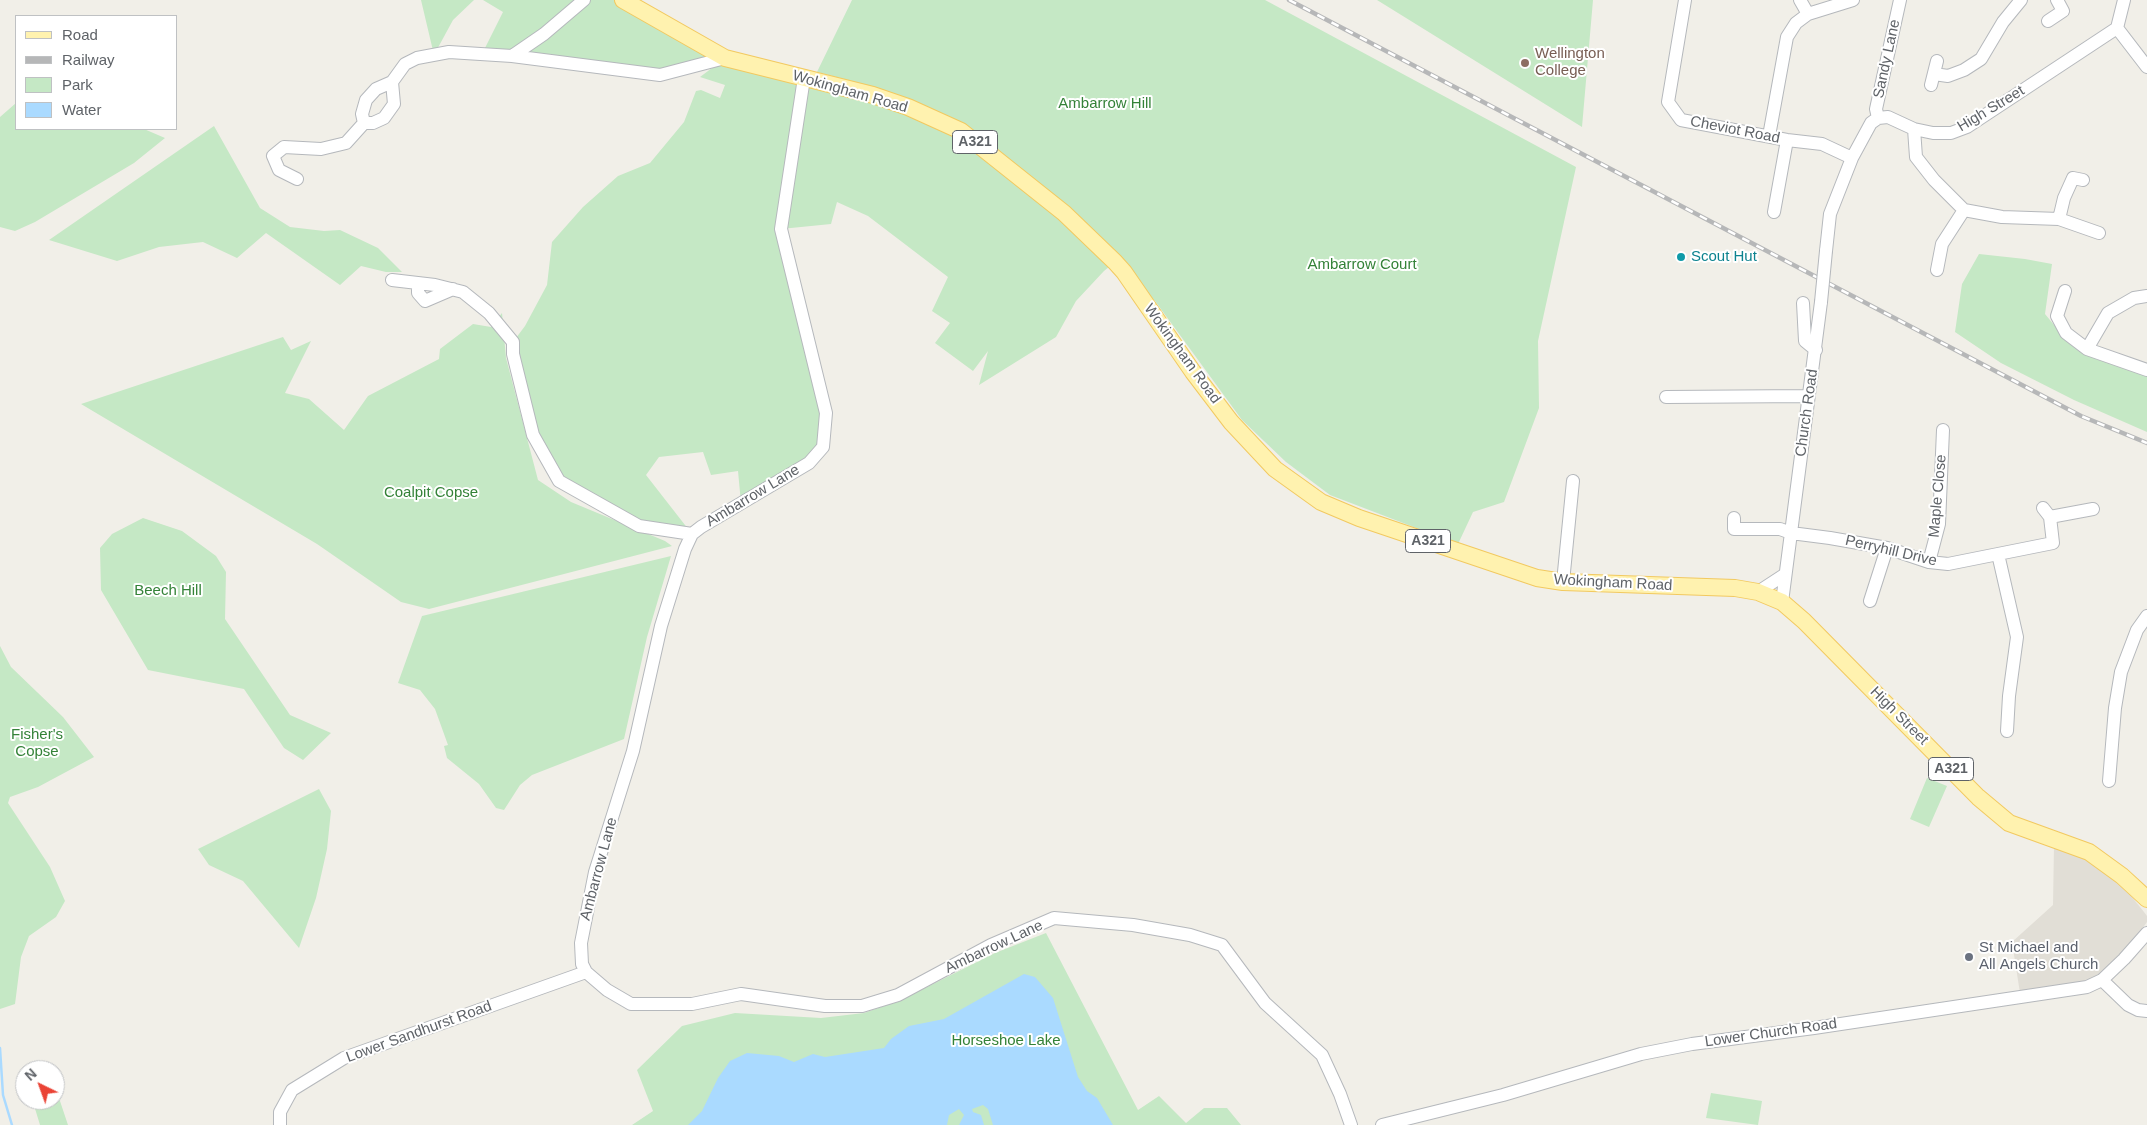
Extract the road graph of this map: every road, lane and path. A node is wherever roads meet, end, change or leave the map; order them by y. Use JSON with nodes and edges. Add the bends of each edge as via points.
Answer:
{"nodes":[{"id":1,"x":584,"y":0,"type":"edge"},
{"id":2,"x":624,"y":0,"type":"edge"},
{"id":3,"x":1685,"y":0,"type":"edge"},
{"id":4,"x":1800,"y":0,"type":"edge"},
{"id":5,"x":1853,"y":0,"type":"edge"},
{"id":6,"x":1900,"y":0,"type":"edge"},
{"id":7,"x":2021,"y":0,"type":"edge"},
{"id":8,"x":2056,"y":0,"type":"edge"},
{"id":9,"x":2121,"y":1,"type":"edge"},
{"id":10,"x":1808,"y":14,"type":"junction"},
{"id":11,"x":2048,"y":20,"type":"dead end"},
{"id":12,"x":2118,"y":28,"type":"junction"},
{"id":13,"x":512,"y":56,"type":"junction"},
{"id":14,"x":726,"y":58,"type":"junction"},
{"id":15,"x":1937,"y":62,"type":"dead end"},
{"id":16,"x":2147,"y":67,"type":"edge"},
{"id":17,"x":804,"y":78,"type":"junction"},
{"id":18,"x":392,"y":82,"type":"junction"},
{"id":19,"x":1878,"y":118,"type":"junction"},
{"id":20,"x":364,"y":123,"type":"junction"},
{"id":21,"x":1914,"y":129,"type":"junction"},
{"id":22,"x":1769,"y":136,"type":"junction"},
{"id":23,"x":1787,"y":140,"type":"junction"},
{"id":24,"x":1852,"y":158,"type":"junction"},
{"id":25,"x":297,"y":179,"type":"dead end"},
{"id":26,"x":2083,"y":180,"type":"dead end"},
{"id":27,"x":1964,"y":210,"type":"junction"},
{"id":28,"x":1774,"y":212,"type":"dead end"},
{"id":29,"x":2059,"y":219,"type":"junction"},
{"id":30,"x":2099,"y":233,"type":"dead end"},
{"id":31,"x":1936,"y":270,"type":"dead end"},
{"id":32,"x":392,"y":280,"type":"dead end"},
{"id":33,"x":418,"y":283,"type":"junction"},
{"id":34,"x":453,"y":289,"type":"junction"},
{"id":35,"x":2065,"y":291,"type":"dead end"},
{"id":36,"x":2147,"y":296,"type":"edge"},
{"id":37,"x":1803,"y":303,"type":"dead end"},
{"id":38,"x":2087,"y":349,"type":"junction"},
{"id":39,"x":1816,"y":350,"type":"junction"},
{"id":40,"x":2147,"y":370,"type":"edge"},
{"id":41,"x":1810,"y":396,"type":"junction"},
{"id":42,"x":1666,"y":397,"type":"dead end"},
{"id":43,"x":1944,"y":430,"type":"dead end"},
{"id":44,"x":1574,"y":481,"type":"dead end"},
{"id":45,"x":2093,"y":509,"type":"dead end"},
{"id":46,"x":1734,"y":518,"type":"dead end"},
{"id":47,"x":1791,"y":533,"type":"junction"},
{"id":48,"x":692,"y":534,"type":"junction"},
{"id":49,"x":1887,"y":548,"type":"junction"},
{"id":50,"x":1998,"y":554,"type":"junction"},
{"id":51,"x":1929,"y":562,"type":"junction"},
{"id":52,"x":1784,"y":575,"type":"junction"},
{"id":53,"x":1563,"y":582,"type":"junction"},
{"id":54,"x":1758,"y":592,"type":"junction"},
{"id":55,"x":1870,"y":601,"type":"dead end"},
{"id":56,"x":1782,"y":602,"type":"junction"},
{"id":57,"x":2147,"y":616,"type":"edge"},
{"id":58,"x":2007,"y":731,"type":"dead end"},
{"id":59,"x":2109,"y":781,"type":"dead end"},
{"id":60,"x":2147,"y":899,"type":"edge"},
{"id":61,"x":2147,"y":933,"type":"edge"},
{"id":62,"x":586,"y":972,"type":"junction"},
{"id":63,"x":2102,"y":980,"type":"junction"},
{"id":64,"x":2147,"y":1011,"type":"edge"},
{"id":65,"x":280,"y":1125,"type":"edge"},
{"id":66,"x":1351,"y":1125,"type":"edge"},
{"id":67,"x":1382,"y":1125,"type":"edge"}],
"edges":[{"from":1,"to":13,"type":"street"},
{"from":2,"to":14,"type":"main road","name":"Wokingham Road","number":"A321"},
{"from":3,"to":22,"type":"street","name":"Cheviot Road","via":[[1668,102],[1681,120]]},
{"from":4,"to":10,"type":"street"},
{"from":5,"to":10,"type":"street"},
{"from":6,"to":19,"type":"street","name":"Sandy Lane","via":[[1876,109]]},
{"from":7,"to":15,"type":"street","via":[[2003,22],[1981,59],[1964,70],[1933,80]]},
{"from":8,"to":11,"type":"street","via":[[2063,11]]},
{"from":9,"to":12,"type":"street"},
{"from":10,"to":22,"type":"street","via":[[1796,23],[1787,37]]},
{"from":12,"to":16,"type":"street"},
{"from":12,"to":21,"type":"street","name":"High Street","via":[[1967,127],[1951,133]]},
{"from":13,"to":14,"type":"street","via":[[660,75]]},
{"from":13,"to":18,"type":"street","via":[[449,52],[417,58],[405,64]]},
{"from":14,"to":17,"type":"main road","name":"Wokingham Road","number":"A321"},
{"from":17,"to":48,"type":"street","name":"Ambarrow Lane","via":[[781,229],[826,413],[823,447],[809,463]]},
{"from":17,"to":53,"type":"main road","name":"Wokingham Road","number":"A321","via":[[873,95],[961,131],[1064,213],[1124,272],[1232,422],[1275,469],[1321,502],[1505,568]]},
{"from":18,"to":20,"type":"street","via":[[376,90],[366,100],[362,114]]},
{"from":18,"to":20,"type":"street","via":[[394,104],[384,118]]},
{"from":19,"to":21,"type":"street","name":"High Street","via":[[1888,117]]},
{"from":19,"to":24,"type":"street","via":[[1871,123]]},
{"from":20,"to":25,"type":"street","via":[[346,143],[321,148],[284,148],[273,156],[280,170]]},
{"from":21,"to":27,"type":"street","via":[[1916,157]]},
{"from":22,"to":23,"type":"street","name":"Cheviot Road"},
{"from":23,"to":24,"type":"street","name":"Cheviot Road","via":[[1822,144]]},
{"from":23,"to":28,"type":"street"},
{"from":24,"to":39,"type":"street","name":"Church Road","bridge":true,"via":[[1830,214]]},
{"from":26,"to":29,"type":"street","via":[[2073,178]]},
{"from":27,"to":29,"type":"street","via":[[2002,217]]},
{"from":27,"to":31,"type":"street","via":[[1942,244]]},
{"from":29,"to":30,"type":"street"},
{"from":32,"to":33,"type":"street"},
{"from":33,"to":34,"type":"street"},
{"from":33,"to":34,"type":"street","via":[[418,294],[425,301]]},
{"from":34,"to":48,"type":"street","via":[[463,292],[489,313],[513,342],[513,354],[533,435],[560,480],[639,526]]},
{"from":35,"to":38,"type":"street","via":[[2057,316],[2066,333]]},
{"from":36,"to":38,"type":"street","via":[[2134,298],[2108,313]]},
{"from":37,"to":39,"type":"street","via":[[1805,341]]},
{"from":38,"to":40,"type":"street"},
{"from":39,"to":41,"type":"street","name":"Church Road"},
{"from":41,"to":42,"type":"street"},
{"from":41,"to":47,"type":"street","name":"Church Road"},
{"from":43,"to":51,"type":"street","name":"Maple Close","via":[[1939,524]]},
{"from":44,"to":53,"type":"street"},
{"from":45,"to":50,"type":"street","name":"Perryhill Drive","via":[[2047,513],[2053,544]]},
{"from":46,"to":47,"type":"street","name":"Perryhill Drive","via":[[1734,529],[1780,529]]},
{"from":47,"to":49,"type":"street","name":"Perryhill Drive"},
{"from":47,"to":52,"type":"street","name":"Church Road"},
{"from":48,"to":62,"type":"street","name":"Ambarrow Lane","via":[[661,626],[632,751],[595,872],[581,943],[582,964]]},
{"from":49,"to":51,"type":"street","name":"Perryhill Drive"},
{"from":49,"to":55,"type":"street"},
{"from":50,"to":51,"type":"street","name":"Perryhill Drive","via":[[1948,564]]},
{"from":50,"to":58,"type":"street","via":[[2017,637]]},
{"from":52,"to":54,"type":"street"},
{"from":52,"to":56,"type":"street","name":"Church Road"},
{"from":53,"to":54,"type":"main road","name":"Wokingham Road","number":"A321","via":[[1735,588]]},
{"from":54,"to":56,"type":"main road","name":"Wokingham Road","number":"A321"},
{"from":56,"to":60,"type":"main road","name":"High Street","number":"A321","via":[[1978,797],[2009,823],[2089,852]]},
{"from":57,"to":59,"type":"street","via":[[2137,630],[2121,672]]},
{"from":61,"to":63,"type":"street","name":"Lower Church Road"},
{"from":62,"to":65,"type":"street","name":"Lower Sandhurst Road","via":[[344,1058],[292,1090],[280,1112]]},
{"from":62,"to":66,"type":"street","name":"Ambarrow Lane","via":[[600,986],[631,1004],[692,1004],[741,994],[825,1006],[862,1006],[898,995],[991,944],[1054,918],[1133,925],[1190,935],[1222,946],[1265,1003],[1322,1055]]},
{"from":63,"to":64,"type":"street","via":[[2128,1005]]},
{"from":63,"to":67,"type":"street","name":"Lower Church Road","via":[[2087,987],[2034,996],[1701,1042],[1641,1054],[1503,1095]]}]}
